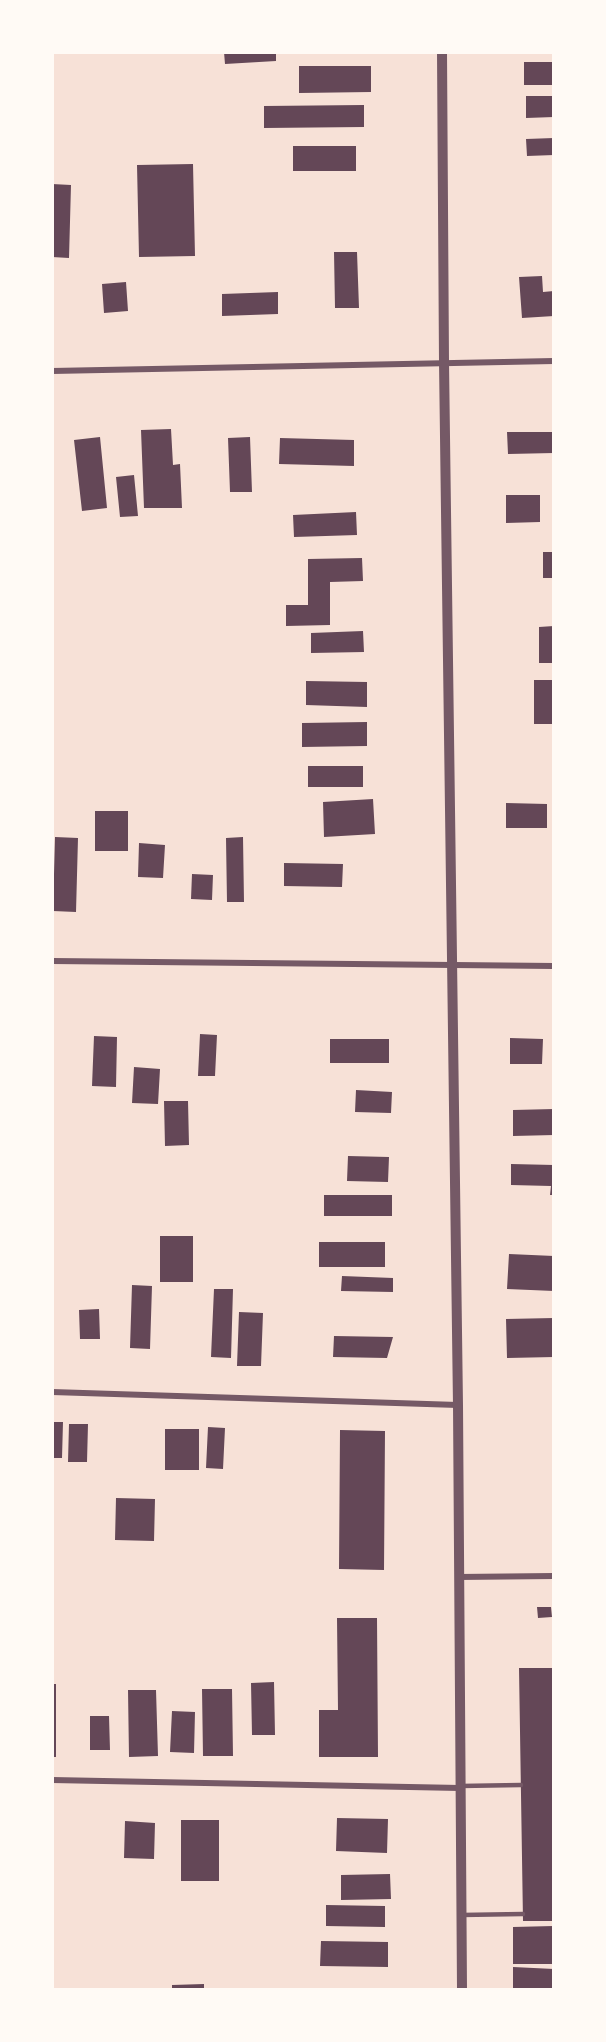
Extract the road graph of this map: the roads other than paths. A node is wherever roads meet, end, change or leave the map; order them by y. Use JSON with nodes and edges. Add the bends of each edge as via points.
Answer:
{"nodes":[{"id":1,"x":442,"y":52,"type":"edge"},
{"id":2,"x":554,"y":361,"type":"edge"},
{"id":3,"x":444,"y":362,"type":"junction"},
{"id":4,"x":52,"y":371,"type":"edge"},
{"id":5,"x":52,"y":961,"type":"edge"},
{"id":6,"x":453,"y":965,"type":"junction"},
{"id":7,"x":554,"y":966,"type":"edge"},
{"id":8,"x":52,"y":1392,"type":"edge"},
{"id":9,"x":458,"y":1405,"type":"junction"},
{"id":10,"x":458,"y":1576,"type":"junction"},
{"id":11,"x":554,"y":1576,"type":"edge"},
{"id":12,"x":52,"y":1780,"type":"edge"},
{"id":13,"x":521,"y":1785,"type":"dead end"},
{"id":14,"x":460,"y":1787,"type":"junction"},
{"id":15,"x":523,"y":1914,"type":"dead end"},
{"id":16,"x":461,"y":1915,"type":"junction"},
{"id":17,"x":462,"y":1989,"type":"edge"}],
"edges":[{"from":1,"to":3,"type":"street"},
{"from":2,"to":3,"type":"street"},
{"from":3,"to":4,"type":"street"},
{"from":3,"to":6,"type":"street"},
{"from":5,"to":6,"type":"street"},
{"from":6,"to":7,"type":"street"},
{"from":6,"to":9,"type":"street"},
{"from":8,"to":9,"type":"street"},
{"from":9,"to":10,"type":"street"},
{"from":10,"to":11,"type":"street"},
{"from":10,"to":14,"type":"street"},
{"from":12,"to":14,"type":"street"},
{"from":13,"to":14,"type":"lane"},
{"from":14,"to":16,"type":"street"},
{"from":15,"to":16,"type":"lane"},
{"from":16,"to":17,"type":"street"}]}
